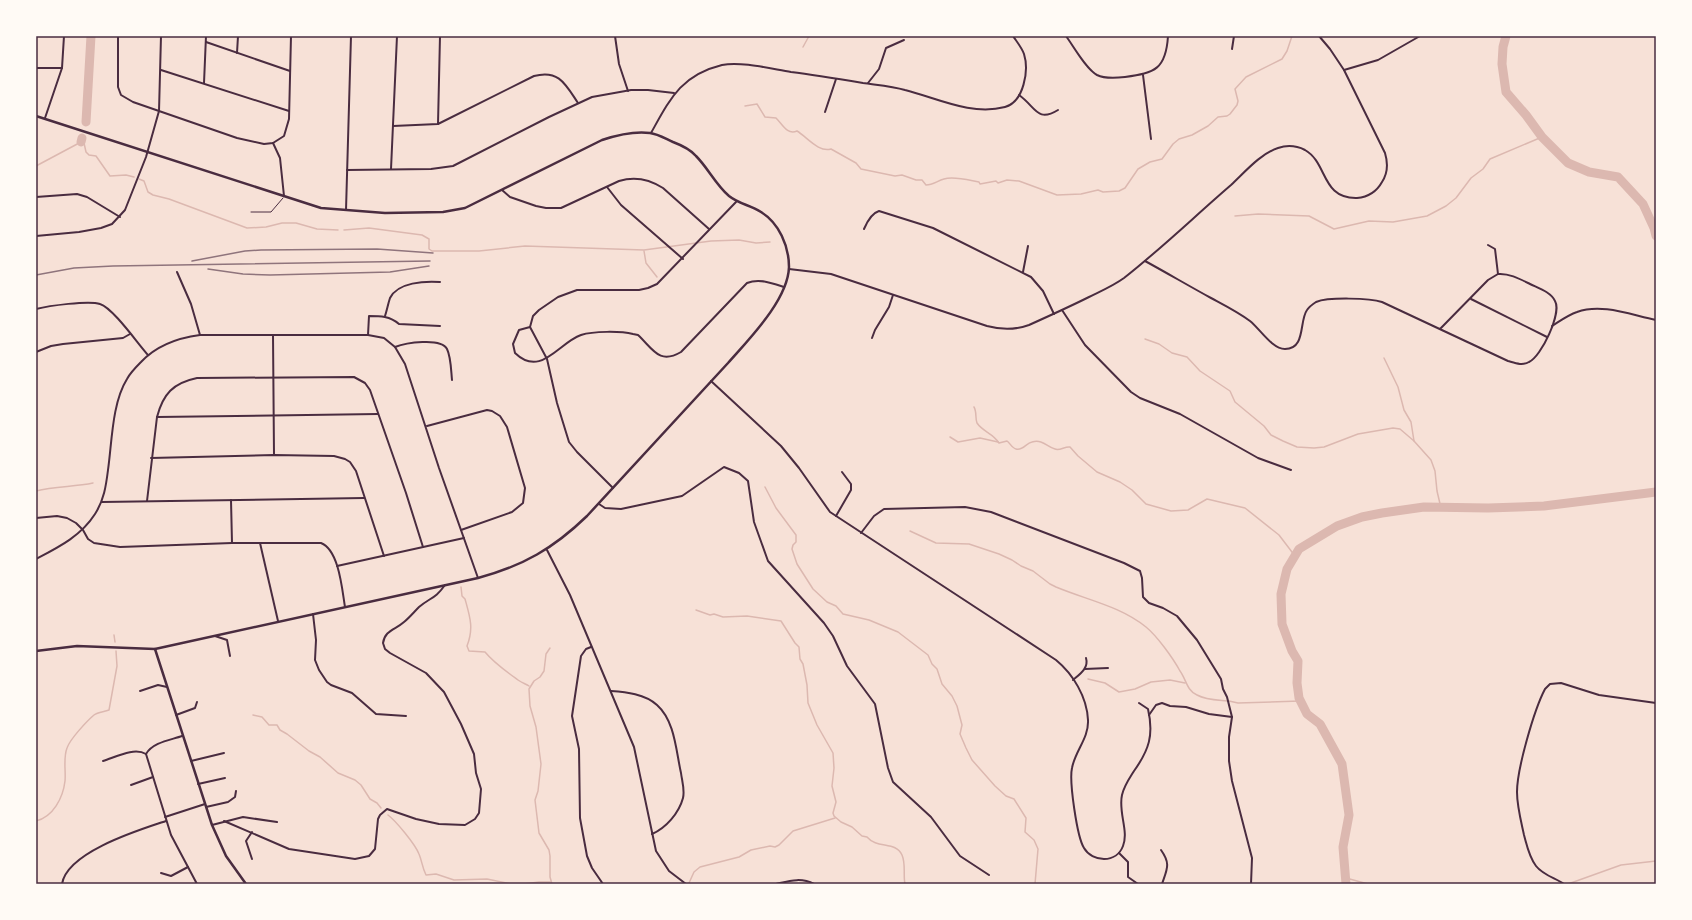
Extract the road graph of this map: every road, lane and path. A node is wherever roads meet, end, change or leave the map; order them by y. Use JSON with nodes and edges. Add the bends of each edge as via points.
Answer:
{"nodes":[{"id":1,"x":64,"y":36,"type":"edge"},
{"id":2,"x":118,"y":36,"type":"edge"},
{"id":3,"x":161,"y":36,"type":"edge"},
{"id":4,"x":206,"y":36,"type":"edge"},
{"id":5,"x":238,"y":36,"type":"edge"},
{"id":6,"x":291,"y":36,"type":"edge"},
{"id":7,"x":351,"y":36,"type":"edge"},
{"id":8,"x":396,"y":36,"type":"edge"},
{"id":9,"x":440,"y":36,"type":"edge"},
{"id":10,"x":614,"y":36,"type":"edge"},
{"id":11,"x":1013,"y":36,"type":"edge"},
{"id":12,"x":1066,"y":36,"type":"edge"},
{"id":13,"x":1168,"y":36,"type":"edge"},
{"id":14,"x":1234,"y":36,"type":"edge"},
{"id":15,"x":1319,"y":36,"type":"edge"},
{"id":16,"x":1420,"y":36,"type":"edge"},
{"id":17,"x":1423,"y":36,"type":"edge"},
{"id":18,"x":904,"y":40,"type":"dead end"},
{"id":19,"x":206,"y":42,"type":"junction"},
{"id":20,"x":1232,"y":49,"type":"dead end"},
{"id":21,"x":237,"y":53,"type":"junction"},
{"id":22,"x":36,"y":68,"type":"edge"},
{"id":23,"x":62,"y":68,"type":"junction"},
{"id":24,"x":160,"y":70,"type":"junction"},
{"id":25,"x":1344,"y":70,"type":"junction"},
{"id":26,"x":290,"y":71,"type":"junction"},
{"id":27,"x":1143,"y":75,"type":"junction"},
{"id":28,"x":836,"y":79,"type":"junction"},
{"id":29,"x":204,"y":83,"type":"junction"},
{"id":30,"x":868,"y":83,"type":"junction"},
{"id":31,"x":628,"y":91,"type":"junction"},
{"id":32,"x":674,"y":93,"type":"junction"},
{"id":33,"x":1019,"y":95,"type":"junction"},
{"id":34,"x":578,"y":103,"type":"junction"},
{"id":35,"x":1058,"y":110,"type":"dead end"},
{"id":36,"x":159,"y":111,"type":"junction"},
{"id":37,"x":289,"y":111,"type":"junction"},
{"id":38,"x":825,"y":112,"type":"dead end"},
{"id":39,"x":36,"y":116,"type":"edge"},
{"id":40,"x":45,"y":118,"type":"junction"},
{"id":41,"x":438,"y":124,"type":"junction"},
{"id":42,"x":393,"y":126,"type":"junction"},
{"id":43,"x":651,"y":133,"type":"junction"},
{"id":44,"x":1151,"y":139,"type":"dead end"},
{"id":45,"x":273,"y":143,"type":"junction"},
{"id":46,"x":148,"y":152,"type":"junction"},
{"id":47,"x":391,"y":169,"type":"junction"},
{"id":48,"x":347,"y":170,"type":"junction"},
{"id":49,"x":607,"y":186,"type":"junction"},
{"id":50,"x":502,"y":190,"type":"junction"},
{"id":51,"x":36,"y":197,"type":"edge"},
{"id":52,"x":284,"y":197,"type":"junction"},
{"id":53,"x":736,"y":202,"type":"junction"},
{"id":54,"x":346,"y":211,"type":"junction"},
{"id":55,"x":251,"y":212,"type":"dead end"},
{"id":56,"x":120,"y":217,"type":"junction"},
{"id":57,"x":709,"y":229,"type":"junction"},
{"id":58,"x":864,"y":229,"type":"dead end"},
{"id":59,"x":36,"y":236,"type":"edge"},
{"id":60,"x":1488,"y":245,"type":"dead end"},
{"id":61,"x":1028,"y":246,"type":"dead end"},
{"id":62,"x":683,"y":259,"type":"junction"},
{"id":63,"x":1144,"y":261,"type":"junction"},
{"id":64,"x":789,"y":269,"type":"junction"},
{"id":65,"x":177,"y":272,"type":"dead end"},
{"id":66,"x":1023,"y":272,"type":"junction"},
{"id":67,"x":1498,"y":274,"type":"junction"},
{"id":68,"x":440,"y":282,"type":"dead end"},
{"id":69,"x":784,"y":287,"type":"junction"},
{"id":70,"x":893,"y":295,"type":"junction"},
{"id":71,"x":1470,"y":299,"type":"junction"},
{"id":72,"x":36,"y":309,"type":"edge"},
{"id":73,"x":1062,"y":310,"type":"junction"},
{"id":74,"x":1054,"y":314,"type":"junction"},
{"id":75,"x":386,"y":316,"type":"junction"},
{"id":76,"x":1656,"y":320,"type":"edge"},
{"id":77,"x":440,"y":326,"type":"dead end"},
{"id":78,"x":1552,"y":326,"type":"junction"},
{"id":79,"x":530,"y":327,"type":"junction"},
{"id":80,"x":1440,"y":329,"type":"junction"},
{"id":81,"x":130,"y":334,"type":"junction"},
{"id":82,"x":273,"y":335,"type":"junction"},
{"id":83,"x":368,"y":335,"type":"junction"},
{"id":84,"x":200,"y":336,"type":"junction"},
{"id":85,"x":1547,"y":336,"type":"junction"},
{"id":86,"x":872,"y":338,"type":"dead end"},
{"id":87,"x":395,"y":347,"type":"junction"},
{"id":88,"x":36,"y":352,"type":"edge"},
{"id":89,"x":148,"y":355,"type":"junction"},
{"id":90,"x":546,"y":359,"type":"junction"},
{"id":91,"x":274,"y":377,"type":"junction"},
{"id":92,"x":452,"y":380,"type":"dead end"},
{"id":93,"x":711,"y":381,"type":"junction"},
{"id":94,"x":378,"y":414,"type":"junction"},
{"id":95,"x":274,"y":416,"type":"junction"},
{"id":96,"x":157,"y":417,"type":"junction"},
{"id":97,"x":427,"y":426,"type":"junction"},
{"id":98,"x":274,"y":455,"type":"junction"},
{"id":99,"x":152,"y":458,"type":"junction"},
{"id":100,"x":1291,"y":470,"type":"dead end"},
{"id":101,"x":842,"y":472,"type":"dead end"},
{"id":102,"x":613,"y":488,"type":"junction"},
{"id":103,"x":364,"y":498,"type":"junction"},
{"id":104,"x":231,"y":500,"type":"junction"},
{"id":105,"x":147,"y":501,"type":"junction"},
{"id":106,"x":102,"y":502,"type":"junction"},
{"id":107,"x":599,"y":504,"type":"junction"},
{"id":108,"x":836,"y":516,"type":"junction"},
{"id":109,"x":36,"y":518,"type":"edge"},
{"id":110,"x":83,"y":530,"type":"junction"},
{"id":111,"x":461,"y":530,"type":"junction"},
{"id":112,"x":861,"y":533,"type":"junction"},
{"id":113,"x":464,"y":538,"type":"junction"},
{"id":114,"x":232,"y":543,"type":"junction"},
{"id":115,"x":260,"y":543,"type":"junction"},
{"id":116,"x":423,"y":547,"type":"junction"},
{"id":117,"x":547,"y":550,"type":"junction"},
{"id":118,"x":384,"y":556,"type":"junction"},
{"id":119,"x":36,"y":559,"type":"edge"},
{"id":120,"x":337,"y":566,"type":"junction"},
{"id":121,"x":478,"y":578,"type":"junction"},
{"id":122,"x":445,"y":585,"type":"junction"},
{"id":123,"x":345,"y":607,"type":"junction"},
{"id":124,"x":313,"y":614,"type":"junction"},
{"id":125,"x":278,"y":621,"type":"junction"},
{"id":126,"x":214,"y":635,"type":"junction"},
{"id":127,"x":591,"y":647,"type":"junction"},
{"id":128,"x":155,"y":649,"type":"junction"},
{"id":129,"x":36,"y":651,"type":"edge"},
{"id":130,"x":230,"y":656,"type":"dead end"},
{"id":131,"x":1086,"y":658,"type":"dead end"},
{"id":132,"x":1108,"y":668,"type":"dead end"},
{"id":133,"x":1085,"y":669,"type":"junction"},
{"id":134,"x":1074,"y":680,"type":"junction"},
{"id":135,"x":167,"y":687,"type":"junction"},
{"id":136,"x":140,"y":691,"type":"dead end"},
{"id":137,"x":610,"y":691,"type":"junction"},
{"id":138,"x":197,"y":702,"type":"dead end"},
{"id":139,"x":1139,"y":703,"type":"dead end"},
{"id":140,"x":1656,"y":703,"type":"edge"},
{"id":141,"x":176,"y":715,"type":"junction"},
{"id":142,"x":1149,"y":715,"type":"junction"},
{"id":143,"x":406,"y":716,"type":"dead end"},
{"id":144,"x":1232,"y":717,"type":"junction"},
{"id":145,"x":182,"y":736,"type":"junction"},
{"id":146,"x":224,"y":753,"type":"dead end"},
{"id":147,"x":146,"y":754,"type":"junction"},
{"id":148,"x":103,"y":761,"type":"dead end"},
{"id":149,"x":191,"y":761,"type":"junction"},
{"id":150,"x":153,"y":777,"type":"junction"},
{"id":151,"x":225,"y":778,"type":"dead end"},
{"id":152,"x":198,"y":784,"type":"junction"},
{"id":153,"x":131,"y":785,"type":"dead end"},
{"id":154,"x":236,"y":791,"type":"dead end"},
{"id":155,"x":205,"y":806,"type":"junction"},
{"id":156,"x":165,"y":817,"type":"junction"},
{"id":157,"x":166,"y":821,"type":"junction"},
{"id":158,"x":224,"y":821,"type":"junction"},
{"id":159,"x":276,"y":822,"type":"dead end"},
{"id":160,"x":212,"y":825,"type":"junction"},
{"id":161,"x":252,"y":832,"type":"junction"},
{"id":162,"x":652,"y":834,"type":"junction"},
{"id":163,"x":1161,"y":850,"type":"dead end"},
{"id":164,"x":1119,"y":853,"type":"junction"},
{"id":165,"x":252,"y":859,"type":"dead end"},
{"id":166,"x":188,"y":867,"type":"junction"},
{"id":167,"x":161,"y":873,"type":"dead end"},
{"id":168,"x":989,"y":875,"type":"dead end"},
{"id":169,"x":62,"y":884,"type":"edge"},
{"id":170,"x":197,"y":884,"type":"edge"},
{"id":171,"x":246,"y":884,"type":"edge"},
{"id":172,"x":603,"y":884,"type":"edge"},
{"id":173,"x":686,"y":884,"type":"edge"},
{"id":174,"x":776,"y":884,"type":"edge"},
{"id":175,"x":814,"y":884,"type":"edge"},
{"id":176,"x":1138,"y":884,"type":"edge"},
{"id":177,"x":1162,"y":884,"type":"edge"},
{"id":178,"x":1251,"y":884,"type":"edge"},
{"id":179,"x":1564,"y":884,"type":"edge"}],
"edges":[{"from":1,"to":23,"type":"street"},
{"from":2,"to":36,"type":"street","via":[[117,70],[120,92],[133,102]]},
{"from":3,"to":24,"type":"street"},
{"from":4,"to":19,"type":"street"},
{"from":5,"to":21,"type":"street"},
{"from":6,"to":26,"type":"street"},
{"from":7,"to":48,"type":"street"},
{"from":8,"to":42,"type":"street"},
{"from":9,"to":41,"type":"street"},
{"from":10,"to":31,"type":"street","via":[[619,64]]},
{"from":11,"to":33,"type":"street","via":[[1025,60],[1024,79]]},
{"from":12,"to":27,"type":"street","via":[[1098,76],[1107,78]]},
{"from":13,"to":27,"type":"street","via":[[1161,62]]},
{"from":14,"to":20,"type":"street"},
{"from":15,"to":25,"type":"street"},
{"from":16,"to":17,"type":"street"},
{"from":16,"to":25,"type":"street","via":[[1378,60]]},
{"from":18,"to":30,"type":"street","via":[[886,48],[879,69]]},
{"from":19,"to":21,"type":"street"},
{"from":19,"to":29,"type":"street"},
{"from":21,"to":26,"type":"street"},
{"from":22,"to":23,"type":"street"},
{"from":23,"to":40,"type":"street"},
{"from":24,"to":29,"type":"street"},
{"from":24,"to":36,"type":"street"},
{"from":25,"to":63,"type":"street","via":[[1386,158],[1386,176],[1377,189],[1363,197],[1342,195],[1332,189],[1306,150],[1292,146],[1279,148],[1242,173]]},
{"from":26,"to":37,"type":"street"},
{"from":27,"to":44,"type":"street"},
{"from":28,"to":30,"type":"street"},
{"from":28,"to":32,"type":"street","via":[[724,64],[697,74]]},
{"from":28,"to":38,"type":"street"},
{"from":29,"to":37,"type":"street"},
{"from":30,"to":33,"type":"street","via":[[906,90],[976,109],[1008,106]]},
{"from":31,"to":32,"type":"street"},
{"from":31,"to":34,"type":"street","via":[[600,95]]},
{"from":32,"to":43,"type":"street"},
{"from":33,"to":35,"type":"street","via":[[1042,115],[1047,116]]},
{"from":34,"to":41,"type":"street","via":[[563,81],[546,74],[521,82]]},
{"from":34,"to":47,"type":"street","via":[[453,166]]},
{"from":36,"to":45,"type":"street","via":[[237,138],[264,144]]},
{"from":36,"to":46,"type":"street"},
{"from":37,"to":45,"type":"street","via":[[284,136]]},
{"from":39,"to":40,"type":"street"},
{"from":40,"to":46,"type":"street"},
{"from":41,"to":42,"type":"street"},
{"from":42,"to":47,"type":"street"},
{"from":43,"to":50,"type":"street","via":[[602,140]]},
{"from":43,"to":53,"type":"street","via":[[696,155],[724,191]]},
{"from":45,"to":52,"type":"street","via":[[280,158]]},
{"from":46,"to":52,"type":"street"},
{"from":46,"to":56,"type":"street"},
{"from":47,"to":48,"type":"street"},
{"from":48,"to":54,"type":"street"},
{"from":49,"to":50,"type":"street","via":[[570,206],[552,209],[514,198]]},
{"from":49,"to":57,"type":"street","via":[[634,178],[655,183]]},
{"from":49,"to":62,"type":"street","via":[[621,205]]},
{"from":50,"to":54,"type":"street","via":[[454,211]]},
{"from":51,"to":56,"type":"street","via":[[77,194],[87,197]]},
{"from":52,"to":54,"type":"street","via":[[321,208]]},
{"from":52,"to":55,"type":"lane","via":[[274,210]]},
{"from":53,"to":57,"type":"street"},
{"from":53,"to":64,"type":"street","via":[[770,218],[786,247]]},
{"from":56,"to":59,"type":"street","via":[[112,224],[91,230]]},
{"from":57,"to":62,"type":"street"},
{"from":58,"to":66,"type":"street","via":[[870,218],[877,211],[882,211],[933,228]]},
{"from":60,"to":67,"type":"street","via":[[1495,249]]},
{"from":61,"to":66,"type":"street"},
{"from":62,"to":79,"type":"street","via":[[664,279],[648,288],[567,292],[539,310],[533,316]]},
{"from":63,"to":73,"type":"street","via":[[1118,282]]},
{"from":63,"to":80,"type":"street","via":[[1239,314],[1273,343],[1284,349],[1297,343],[1307,310],[1321,301],[1377,301]]},
{"from":64,"to":69,"type":"street"},
{"from":64,"to":70,"type":"street","via":[[831,274]]},
{"from":65,"to":84,"type":"street","via":[[191,304]]},
{"from":66,"to":74,"type":"street","via":[[1040,286]]},
{"from":67,"to":71,"type":"street","via":[[1488,280]]},
{"from":67,"to":78,"type":"street","via":[[1510,275],[1552,297],[1557,305]]},
{"from":68,"to":75,"type":"street","via":[[416,282],[394,293]]},
{"from":69,"to":90,"type":"street","via":[[764,281],[747,283],[682,352],[671,357],[659,356],[638,336],[627,333],[582,335]]},
{"from":69,"to":93,"type":"street","via":[[780,297],[751,337]]},
{"from":70,"to":74,"type":"street","via":[[999,329],[1024,327]]},
{"from":70,"to":86,"type":"street"},
{"from":71,"to":80,"type":"street"},
{"from":71,"to":85,"type":"street"},
{"from":72,"to":81,"type":"street","via":[[100,303],[112,312]]},
{"from":73,"to":74,"type":"street"},
{"from":73,"to":100,"type":"street","via":[[1085,345],[1131,392],[1180,414],[1258,458]]},
{"from":75,"to":77,"type":"street","via":[[395,319],[399,324]]},
{"from":75,"to":83,"type":"street","via":[[369,316]]},
{"from":76,"to":78,"type":"street","via":[[1594,309],[1577,312]]},
{"from":78,"to":85,"type":"street"},
{"from":79,"to":90,"type":"street"},
{"from":79,"to":90,"type":"street","via":[[522,328],[518,332],[513,344],[515,353],[527,362]]},
{"from":80,"to":85,"type":"street","via":[[1518,364],[1526,364],[1536,357]]},
{"from":81,"to":88,"type":"street","via":[[123,338],[51,346]]},
{"from":81,"to":89,"type":"street"},
{"from":82,"to":83,"type":"street"},
{"from":82,"to":84,"type":"street"},
{"from":82,"to":91,"type":"street"},
{"from":83,"to":87,"type":"street","via":[[384,338]]},
{"from":84,"to":89,"type":"street","via":[[185,337],[162,345]]},
{"from":87,"to":92,"type":"street","via":[[409,343],[441,344],[447,349]]},
{"from":87,"to":97,"type":"street","via":[[406,364]]},
{"from":89,"to":106,"type":"street","via":[[127,378],[120,391]]},
{"from":90,"to":102,"type":"street","via":[[569,442]]},
{"from":91,"to":94,"type":"street","via":[[354,377],[365,383],[370,390]]},
{"from":91,"to":95,"type":"street"},
{"from":91,"to":96,"type":"street","via":[[188,380],[166,394]]},
{"from":93,"to":102,"type":"street"},
{"from":93,"to":108,"type":"street","via":[[781,446],[830,512]]},
{"from":94,"to":95,"type":"street"},
{"from":94,"to":116,"type":"street"},
{"from":95,"to":96,"type":"street"},
{"from":95,"to":98,"type":"street"},
{"from":96,"to":99,"type":"street"},
{"from":97,"to":111,"type":"street"},
{"from":97,"to":111,"type":"street","via":[[487,410],[500,416],[507,427],[525,488],[523,504],[512,512]]},
{"from":98,"to":99,"type":"street"},
{"from":98,"to":103,"type":"street","via":[[334,456],[345,459],[356,471]]},
{"from":99,"to":105,"type":"street"},
{"from":101,"to":108,"type":"street","via":[[851,484],[851,490]]},
{"from":102,"to":107,"type":"street"},
{"from":103,"to":104,"type":"street"},
{"from":103,"to":118,"type":"street"},
{"from":104,"to":105,"type":"street"},
{"from":104,"to":114,"type":"street"},
{"from":105,"to":106,"type":"street"},
{"from":106,"to":110,"type":"street"},
{"from":107,"to":117,"type":"street","via":[[571,532]]},
{"from":107,"to":168,"type":"street","via":[[605,508],[621,509],[682,496],[724,468],[739,473],[748,481],[754,522],[768,561],[834,636],[852,673],[875,704],[890,777],[931,817],[960,856]]},
{"from":108,"to":112,"type":"street"},
{"from":109,"to":110,"type":"street","via":[[67,518]]},
{"from":110,"to":114,"type":"street","via":[[94,543],[120,547]]},
{"from":110,"to":119,"type":"street"},
{"from":111,"to":113,"type":"street"},
{"from":112,"to":134,"type":"street","via":[[1056,660],[1065,667]]},
{"from":112,"to":144,"type":"street","via":[[874,516],[884,510],[974,507],[1124,563],[1140,571],[1145,600],[1177,616],[1197,640],[1221,679]]},
{"from":113,"to":116,"type":"street"},
{"from":113,"to":121,"type":"street"},
{"from":114,"to":115,"type":"street"},
{"from":115,"to":120,"type":"street","via":[[321,543],[333,552]]},
{"from":115,"to":125,"type":"street"},
{"from":116,"to":118,"type":"street"},
{"from":117,"to":121,"type":"street","via":[[511,567]]},
{"from":117,"to":127,"type":"street"},
{"from":118,"to":120,"type":"street"},
{"from":120,"to":123,"type":"street"},
{"from":121,"to":122,"type":"street"},
{"from":122,"to":123,"type":"street"},
{"from":122,"to":161,"type":"street","via":[[435,598],[419,607],[403,623],[389,630],[382,643],[390,653],[429,676],[447,697],[474,754],[481,789],[478,816],[468,825],[449,826],[387,809],[378,819],[375,849],[369,856],[361,859],[299,852]]},
{"from":123,"to":124,"type":"street"},
{"from":124,"to":125,"type":"street"},
{"from":124,"to":143,"type":"street","via":[[315,660],[327,682],[352,693],[379,715]]},
{"from":125,"to":126,"type":"street"},
{"from":126,"to":128,"type":"street"},
{"from":126,"to":130,"type":"street","via":[[227,640]]},
{"from":127,"to":137,"type":"street"},
{"from":127,"to":172,"type":"street","via":[[581,656],[572,720],[579,749],[580,818],[584,847],[592,868]]},
{"from":128,"to":129,"type":"street","via":[[77,646]]},
{"from":128,"to":135,"type":"street"},
{"from":131,"to":133,"type":"street"},
{"from":132,"to":133,"type":"street"},
{"from":133,"to":134,"type":"street"},
{"from":134,"to":164,"type":"street","via":[[1084,702],[1088,723],[1071,771],[1080,839],[1084,849],[1093,856],[1108,859]]},
{"from":135,"to":136,"type":"street","via":[[158,685]]},
{"from":135,"to":141,"type":"street"},
{"from":137,"to":162,"type":"street","via":[[634,747]]},
{"from":137,"to":162,"type":"street","via":[[633,694],[656,704],[665,715],[673,734],[683,798],[666,825]]},
{"from":138,"to":141,"type":"street","via":[[195,708]]},
{"from":139,"to":142,"type":"street","via":[[1146,707]]},
{"from":140,"to":179,"type":"street","via":[[1599,695],[1561,683],[1550,684],[1545,689],[1520,768],[1517,797],[1532,860],[1542,872]]},
{"from":141,"to":145,"type":"street"},
{"from":142,"to":144,"type":"street","via":[[1156,704],[1162,703]]},
{"from":142,"to":164,"type":"street","via":[[1148,749],[1121,797],[1125,840]]},
{"from":144,"to":178,"type":"street","via":[[1229,761],[1252,858]]},
{"from":145,"to":147,"type":"street","via":[[153,747]]},
{"from":145,"to":149,"type":"street"},
{"from":146,"to":149,"type":"street"},
{"from":147,"to":148,"type":"street","via":[[135,751]]},
{"from":147,"to":150,"type":"street"},
{"from":149,"to":152,"type":"street"},
{"from":150,"to":153,"type":"street"},
{"from":150,"to":156,"type":"street"},
{"from":151,"to":152,"type":"street"},
{"from":152,"to":155,"type":"street"},
{"from":154,"to":155,"type":"street","via":[[235,797],[228,802]]},
{"from":155,"to":156,"type":"street"},
{"from":155,"to":160,"type":"street"},
{"from":156,"to":157,"type":"street"},
{"from":157,"to":166,"type":"street"},
{"from":157,"to":169,"type":"street","via":[[103,845],[71,867]]},
{"from":158,"to":159,"type":"street","via":[[248,817]]},
{"from":158,"to":160,"type":"street"},
{"from":158,"to":161,"type":"street"},
{"from":160,"to":171,"type":"street","via":[[226,856]]},
{"from":161,"to":165,"type":"street","via":[[246,841]]},
{"from":162,"to":173,"type":"street","via":[[661,861]]},
{"from":163,"to":177,"type":"street","via":[[1168,863]]},
{"from":164,"to":176,"type":"street","via":[[1128,862],[1128,877]]},
{"from":166,"to":167,"type":"street","via":[[171,876]]},
{"from":166,"to":170,"type":"street"},
{"from":174,"to":175,"type":"street","via":[[799,879]]}]}
